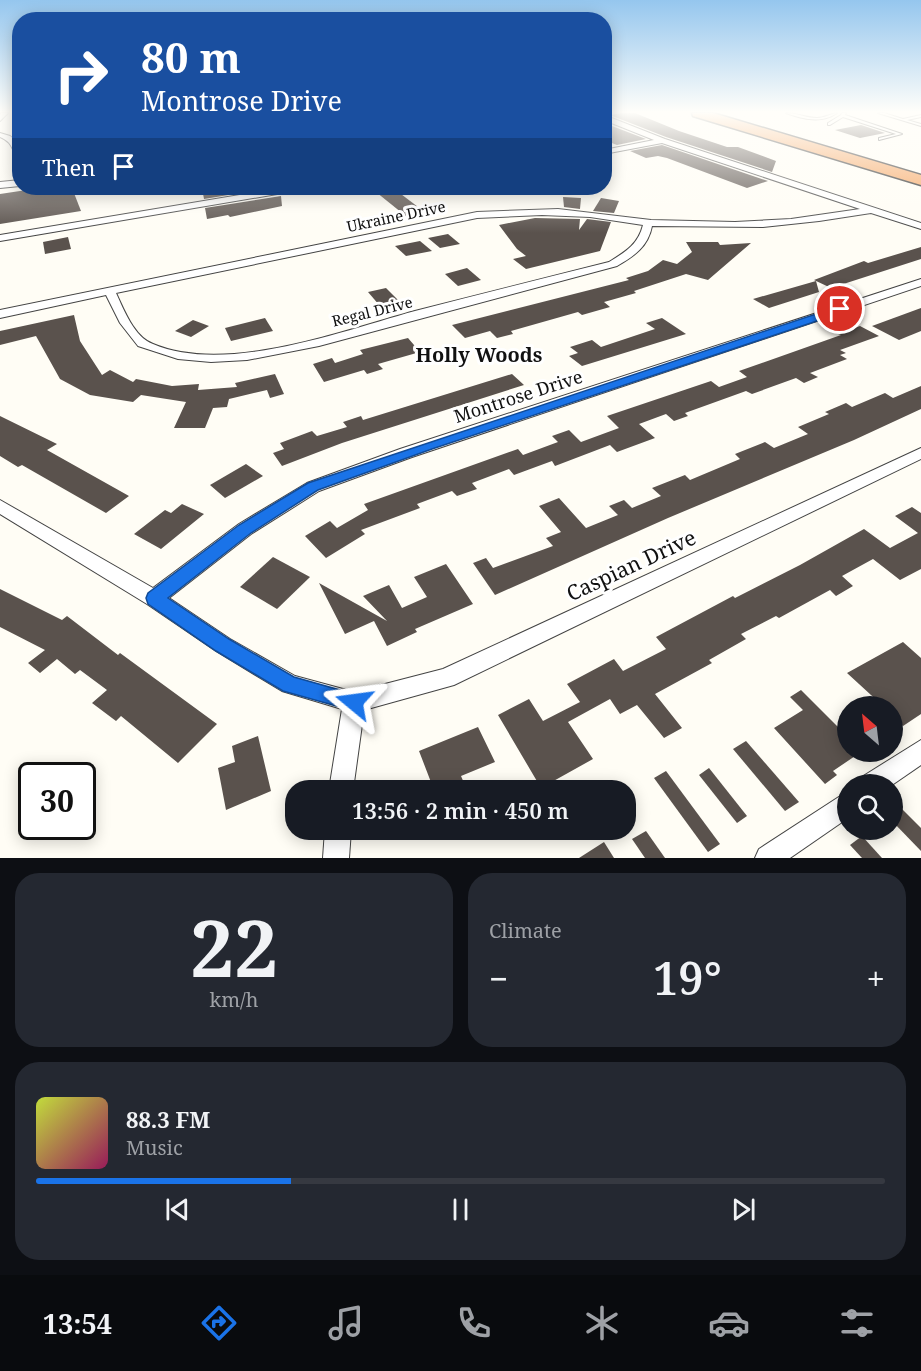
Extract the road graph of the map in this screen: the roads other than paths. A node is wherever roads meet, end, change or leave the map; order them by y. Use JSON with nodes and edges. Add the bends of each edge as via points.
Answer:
{"nodes":[{"id":1,"x":700,"y":153,"type":"edge"},
{"id":2,"x":837,"y":153,"type":"edge"},
{"id":3,"x":863,"y":153,"type":"edge"},
{"id":4,"x":921,"y":169,"type":"edge"},
{"id":5,"x":921,"y":180,"type":"edge"},
{"id":6,"x":254,"y":195,"type":"edge"},
{"id":7,"x":875,"y":209,"type":"junction"},
{"id":8,"x":648,"y":223,"type":"junction"},
{"id":9,"x":921,"y":226,"type":"edge"},
{"id":10,"x":0,"y":238,"type":"edge"},
{"id":11,"x":921,"y":282,"type":"edge"},
{"id":12,"x":110,"y":292,"type":"junction"},
{"id":13,"x":0,"y":314,"type":"edge"},
{"id":14,"x":921,"y":453,"type":"edge"},
{"id":15,"x":0,"y":506,"type":"edge"},
{"id":16,"x":154,"y":598,"type":"junction"},
{"id":17,"x":354,"y":702,"type":"junction"},
{"id":18,"x":921,"y":751,"type":"edge"},
{"id":19,"x":888,"y":774,"type":"edge"},
{"id":20,"x":342,"y":780,"type":"edge"},
{"id":21,"x":837,"y":811,"type":"edge"},
{"id":22,"x":337,"y":840,"type":"edge"},
{"id":23,"x":336,"y":858,"type":"edge"},
{"id":24,"x":768,"y":858,"type":"edge"}],
"edges":[{"from":1,"to":7,"type":"street"},
{"from":2,"to":5,"type":"highway"},
{"from":3,"to":4,"type":"highway"},
{"from":6,"to":10,"type":"street"},
{"from":7,"to":8,"type":"street","name":"Ukraine Drive","via":[[773,225]]},
{"from":7,"to":9,"type":"street"},
{"from":8,"to":12,"type":"street","name":"Ukraine Drive","via":[[528,210],[477,215]]},
{"from":8,"to":12,"type":"street","name":"Regal Drive","via":[[645,239],[613,264],[301,345],[239,357],[184,358],[145,346],[126,324]]},
{"from":11,"to":16,"type":"street","name":"Montrose Drive","via":[[313,487],[245,529]]},
{"from":12,"to":13,"type":"street","name":"Ukraine Drive"},
{"from":14,"to":17,"type":"street","name":"Caspian Drive","via":[[446,678]]},
{"from":15,"to":16,"type":"street"},
{"from":16,"to":17,"type":"street","via":[[290,684]]},
{"from":17,"to":20,"type":"street"},
{"from":18,"to":19,"type":"street"},
{"from":21,"to":24,"type":"street"},
{"from":22,"to":23,"type":"street"}]}
